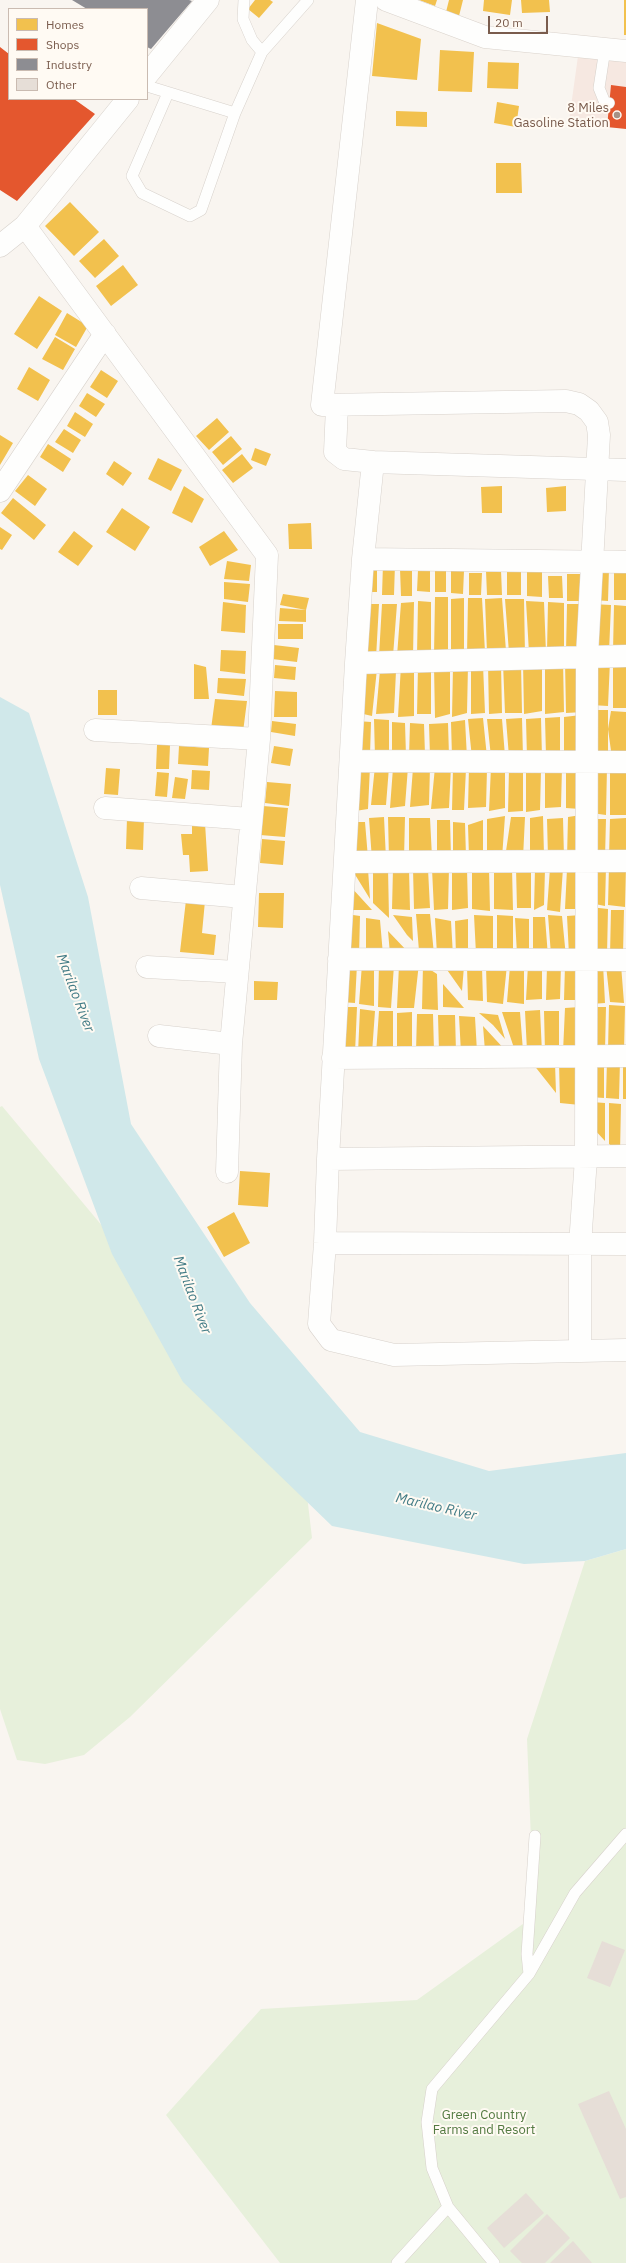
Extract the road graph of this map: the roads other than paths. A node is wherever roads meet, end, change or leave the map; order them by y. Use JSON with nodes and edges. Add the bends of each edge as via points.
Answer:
{"nodes":[{"id":1,"x":208,"y":0,"type":"edge"},
{"id":2,"x":244,"y":0,"type":"edge"},
{"id":3,"x":308,"y":0,"type":"edge"},
{"id":4,"x":366,"y":0,"type":"edge"},
{"id":5,"x":386,"y":0,"type":"edge"},
{"id":6,"x":615,"y":50,"type":"edge"},
{"id":7,"x":262,"y":52,"type":"junction"},
{"id":8,"x":148,"y":74,"type":"edge"},
{"id":9,"x":148,"y":86,"type":"edge"},
{"id":10,"x":168,"y":93,"type":"junction"},
{"id":11,"x":127,"y":100,"type":"edge"},
{"id":12,"x":609,"y":103,"type":"dead end"},
{"id":13,"x":235,"y":113,"type":"junction"},
{"id":14,"x":25,"y":226,"type":"junction"},
{"id":15,"x":0,"y":246,"type":"edge"},
{"id":16,"x":105,"y":334,"type":"junction"},
{"id":17,"x":337,"y":406,"type":"junction"},
{"id":18,"x":373,"y":462,"type":"junction"},
{"id":19,"x":599,"y":470,"type":"junction"},
{"id":20,"x":626,"y":470,"type":"edge"},
{"id":21,"x":0,"y":491,"type":"edge"},
{"id":22,"x":363,"y":559,"type":"junction"},
{"id":23,"x":593,"y":562,"type":"junction"},
{"id":24,"x":626,"y":562,"type":"edge"},
{"id":25,"x":587,"y":656,"type":"junction"},
{"id":26,"x":626,"y":656,"type":"edge"},
{"id":27,"x":356,"y":663,"type":"junction"},
{"id":28,"x":95,"y":730,"type":"dead end"},
{"id":29,"x":259,"y":739,"type":"junction"},
{"id":30,"x":351,"y":761,"type":"junction"},
{"id":31,"x":586,"y":762,"type":"junction"},
{"id":32,"x":626,"y":762,"type":"edge"},
{"id":33,"x":105,"y":808,"type":"dead end"},
{"id":34,"x":250,"y":819,"type":"junction"},
{"id":35,"x":626,"y":861,"type":"edge"},
{"id":36,"x":345,"y":862,"type":"junction"},
{"id":37,"x":586,"y":862,"type":"junction"},
{"id":38,"x":141,"y":888,"type":"dead end"},
{"id":39,"x":243,"y":897,"type":"junction"},
{"id":40,"x":339,"y":960,"type":"junction"},
{"id":41,"x":626,"y":960,"type":"edge"},
{"id":42,"x":586,"y":961,"type":"junction"},
{"id":43,"x":147,"y":967,"type":"dead end"},
{"id":44,"x":237,"y":972,"type":"junction"},
{"id":45,"x":159,"y":1036,"type":"dead end"},
{"id":46,"x":231,"y":1044,"type":"junction"},
{"id":47,"x":626,"y":1056,"type":"edge"},
{"id":48,"x":586,"y":1057,"type":"junction"},
{"id":49,"x":333,"y":1058,"type":"junction"},
{"id":50,"x":626,"y":1156,"type":"edge"},
{"id":51,"x":586,"y":1158,"type":"junction"},
{"id":52,"x":328,"y":1159,"type":"junction"},
{"id":53,"x":227,"y":1172,"type":"dead end"},
{"id":54,"x":325,"y":1243,"type":"junction"},
{"id":55,"x":626,"y":1244,"type":"edge"},
{"id":56,"x":580,"y":1245,"type":"junction"},
{"id":57,"x":626,"y":1350,"type":"edge"},
{"id":58,"x":580,"y":1351,"type":"junction"},
{"id":59,"x":626,"y":1834,"type":"edge"},
{"id":60,"x":535,"y":1836,"type":"dead end"},
{"id":61,"x":529,"y":1974,"type":"junction"},
{"id":62,"x":448,"y":2207,"type":"junction"},
{"id":63,"x":397,"y":2263,"type":"edge"},
{"id":64,"x":494,"y":2263,"type":"edge"}],
"edges":[{"from":1,"to":8,"type":"street"},
{"from":2,"to":7,"type":"lane","via":[[243,19],[252,40]]},
{"from":3,"to":7,"type":"lane"},
{"from":4,"to":17,"type":"street","via":[[322,405]]},
{"from":5,"to":6,"type":"street","via":[[485,37]]},
{"from":6,"to":12,"type":"lane","via":[[599,88],[605,103]]},
{"from":7,"to":13,"type":"lane"},
{"from":9,"to":10,"type":"lane"},
{"from":10,"to":13,"type":"lane"},
{"from":10,"to":13,"type":"lane","via":[[132,176],[142,193],[190,216],[201,210]]},
{"from":11,"to":14,"type":"street"},
{"from":14,"to":15,"type":"street"},
{"from":14,"to":16,"type":"street"},
{"from":16,"to":21,"type":"street"},
{"from":16,"to":29,"type":"street","via":[[267,555]]},
{"from":17,"to":18,"type":"street","via":[[335,452],[344,459]]},
{"from":17,"to":19,"type":"street","via":[[566,402],[579,404],[590,411],[597,422]]},
{"from":18,"to":19,"type":"street"},
{"from":18,"to":22,"type":"street"},
{"from":19,"to":20,"type":"street"},
{"from":19,"to":23,"type":"street"},
{"from":22,"to":23,"type":"street"},
{"from":22,"to":27,"type":"street"},
{"from":23,"to":24,"type":"street"},
{"from":23,"to":25,"type":"street"},
{"from":25,"to":26,"type":"street"},
{"from":25,"to":27,"type":"street"},
{"from":25,"to":31,"type":"street"},
{"from":27,"to":30,"type":"street"},
{"from":28,"to":29,"type":"street"},
{"from":29,"to":34,"type":"street"},
{"from":30,"to":31,"type":"street"},
{"from":30,"to":36,"type":"street"},
{"from":31,"to":32,"type":"street"},
{"from":31,"to":37,"type":"street"},
{"from":33,"to":34,"type":"street"},
{"from":34,"to":39,"type":"street"},
{"from":35,"to":37,"type":"street"},
{"from":36,"to":37,"type":"street"},
{"from":36,"to":40,"type":"street"},
{"from":37,"to":42,"type":"street"},
{"from":38,"to":39,"type":"street"},
{"from":39,"to":44,"type":"street"},
{"from":40,"to":42,"type":"street"},
{"from":40,"to":49,"type":"street"},
{"from":41,"to":42,"type":"street"},
{"from":42,"to":48,"type":"street"},
{"from":43,"to":44,"type":"street"},
{"from":44,"to":46,"type":"street"},
{"from":45,"to":46,"type":"street"},
{"from":46,"to":53,"type":"street"},
{"from":47,"to":48,"type":"street"},
{"from":48,"to":49,"type":"street"},
{"from":48,"to":51,"type":"street"},
{"from":49,"to":52,"type":"street"},
{"from":50,"to":51,"type":"street"},
{"from":51,"to":52,"type":"street"},
{"from":51,"to":56,"type":"street"},
{"from":52,"to":54,"type":"street"},
{"from":54,"to":56,"type":"street"},
{"from":54,"to":58,"type":"street","via":[[319,1324],[331,1340],[394,1355]]},
{"from":55,"to":56,"type":"street"},
{"from":56,"to":58,"type":"street"},
{"from":57,"to":58,"type":"street"},
{"from":59,"to":61,"type":"lane","via":[[575,1893]]},
{"from":60,"to":61,"type":"lane","via":[[527,1954]]},
{"from":61,"to":62,"type":"lane","via":[[432,2089],[427,2122],[432,2168]]},
{"from":62,"to":63,"type":"lane"},
{"from":62,"to":64,"type":"lane"}]}
